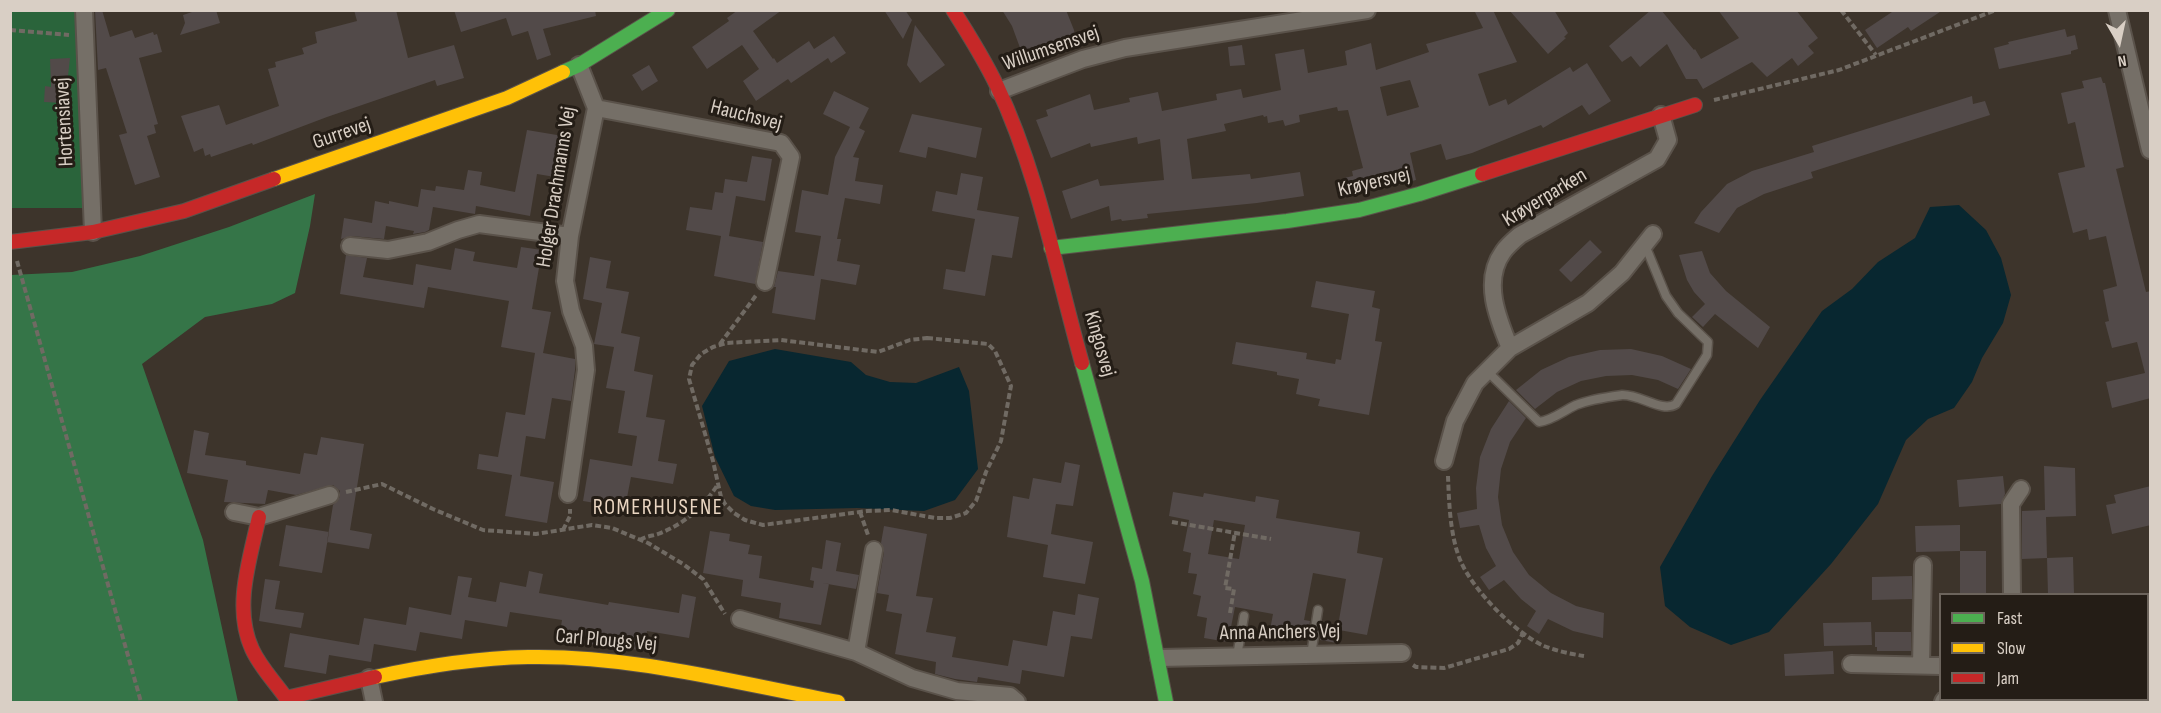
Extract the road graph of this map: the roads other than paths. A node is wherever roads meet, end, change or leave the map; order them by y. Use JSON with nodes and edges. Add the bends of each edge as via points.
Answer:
{"nodes":[{"id":1,"x":84,"y":10,"type":"edge"},
{"id":2,"x":668,"y":10,"type":"edge"},
{"id":3,"x":953,"y":10,"type":"edge"},
{"id":4,"x":1367,"y":10,"type":"edge"},
{"id":5,"x":2117,"y":10,"type":"edge"},
{"id":6,"x":579,"y":65,"type":"junction"},
{"id":7,"x":999,"y":91,"type":"junction"},
{"id":8,"x":1695,"y":105,"type":"road end"},
{"id":9,"x":596,"y":108,"type":"junction"},
{"id":10,"x":1661,"y":115,"type":"junction"},
{"id":11,"x":2151,"y":150,"type":"edge"},
{"id":12,"x":93,"y":232,"type":"junction"},
{"id":13,"x":570,"y":236,"type":"junction"},
{"id":14,"x":1649,"y":240,"type":"joint"},
{"id":15,"x":11,"y":242,"type":"edge"},
{"id":16,"x":350,"y":246,"type":"dead end"},
{"id":17,"x":1051,"y":248,"type":"junction"},
{"id":18,"x":765,"y":282,"type":"dead end"},
{"id":19,"x":1510,"y":348,"type":"junction"},
{"id":20,"x":1487,"y":371,"type":"junction"},
{"id":21,"x":1444,"y":461,"type":"road end"},
{"id":22,"x":2021,"y":489,"type":"dead end"},
{"id":23,"x":568,"y":494,"type":"dead end"},
{"id":24,"x":330,"y":495,"type":"road end"},
{"id":25,"x":234,"y":512,"type":"dead end"},
{"id":26,"x":259,"y":517,"type":"junction"},
{"id":27,"x":874,"y":550,"type":"road end"},
{"id":28,"x":1923,"y":565,"type":"dead end"},
{"id":29,"x":2012,"y":593,"type":"edge"},
{"id":30,"x":1318,"y":609,"type":"dead end"},
{"id":31,"x":1244,"y":616,"type":"road end"},
{"id":32,"x":740,"y":619,"type":"road end"},
{"id":33,"x":856,"y":652,"type":"junction"},
{"id":34,"x":1402,"y":653,"type":"road end"},
{"id":35,"x":1311,"y":655,"type":"junction"},
{"id":36,"x":1237,"y":656,"type":"junction"},
{"id":37,"x":1159,"y":658,"type":"junction"},
{"id":38,"x":1851,"y":664,"type":"dead end"},
{"id":39,"x":1921,"y":665,"type":"junction"},
{"id":40,"x":1939,"y":666,"type":"edge"},
{"id":41,"x":369,"y":678,"type":"junction"},
{"id":42,"x":374,"y":702,"type":"edge"},
{"id":43,"x":838,"y":702,"type":"edge"},
{"id":44,"x":1017,"y":702,"type":"edge"},
{"id":45,"x":1166,"y":702,"type":"edge"}],
"edges":[{"from":1,"to":12,"type":"street","name":"Hortensiavej"},
{"from":2,"to":6,"type":"street","name":"Gurrevej"},
{"from":3,"to":7,"type":"street","name":"Kingosvej"},
{"from":4,"to":7,"type":"street","name":"Willumsensvej","via":[[1125,48],[1083,58]]},
{"from":5,"to":11,"type":"street"},
{"from":6,"to":9,"type":"street","name":"Holger Drachmanns Vej"},
{"from":6,"to":12,"type":"street","name":"Gurrevej","via":[[507,98],[184,211]]},
{"from":7,"to":17,"type":"street","name":"Kingosvej","via":[[1030,170]]},
{"from":8,"to":10,"type":"street","name":"Krøyersvej"},
{"from":9,"to":13,"type":"street","name":"Holger Drachmanns Vej"},
{"from":9,"to":18,"type":"street","name":"Hauchsvej","via":[[781,143],[791,157]]},
{"from":10,"to":17,"type":"street","name":"Krøyersvej","via":[[1359,210]]},
{"from":10,"to":19,"type":"street","name":"Krøyerparken","via":[[1668,140],[1657,159],[1520,235],[1502,253],[1493,298]]},
{"from":12,"to":15,"type":"street","name":"Gurrevej"},
{"from":13,"to":16,"type":"street","via":[[479,224],[428,242],[388,250]]},
{"from":13,"to":23,"type":"street","name":"Holger Drachmanns Vej","via":[[565,281],[570,311],[585,346],[586,370]]},
{"from":14,"to":19,"type":"street","via":[[1622,273],[1588,303]]},
{"from":14,"to":20,"type":"lane","via":[[1666,296],[1708,342],[1707,355],[1676,404],[1662,406],[1628,395],[1603,397],[1539,422]]},
{"from":17,"to":37,"type":"street","name":"Kingosvej","via":[[1139,566]]},
{"from":19,"to":20,"type":"street"},
{"from":20,"to":21,"type":"street","via":[[1475,383],[1455,421]]},
{"from":22,"to":29,"type":"street","via":[[2011,504]]},
{"from":24,"to":26,"type":"street"},
{"from":25,"to":26,"type":"street"},
{"from":26,"to":41,"type":"street","name":"Carl Plougs Vej","via":[[242,605],[252,650],[286,698]]},
{"from":27,"to":33,"type":"street"},
{"from":28,"to":39,"type":"street"},
{"from":30,"to":35,"type":"lane"},
{"from":31,"to":36,"type":"lane"},
{"from":32,"to":33,"type":"street"},
{"from":33,"to":44,"type":"street","via":[[912,678],[957,691],[1010,696]]},
{"from":34,"to":35,"type":"street","name":"Anna Anchers Vej"},
{"from":35,"to":36,"type":"street","name":"Anna Anchers Vej"},
{"from":36,"to":37,"type":"street","name":"Anna Anchers Vej"},
{"from":37,"to":45,"type":"street","name":"Kingosvej"},
{"from":38,"to":39,"type":"street"},
{"from":39,"to":40,"type":"street"},
{"from":41,"to":42,"type":"street"},
{"from":41,"to":43,"type":"street","name":"Carl Plougs Vej","via":[[442,663],[562,658],[648,666]]}]}
